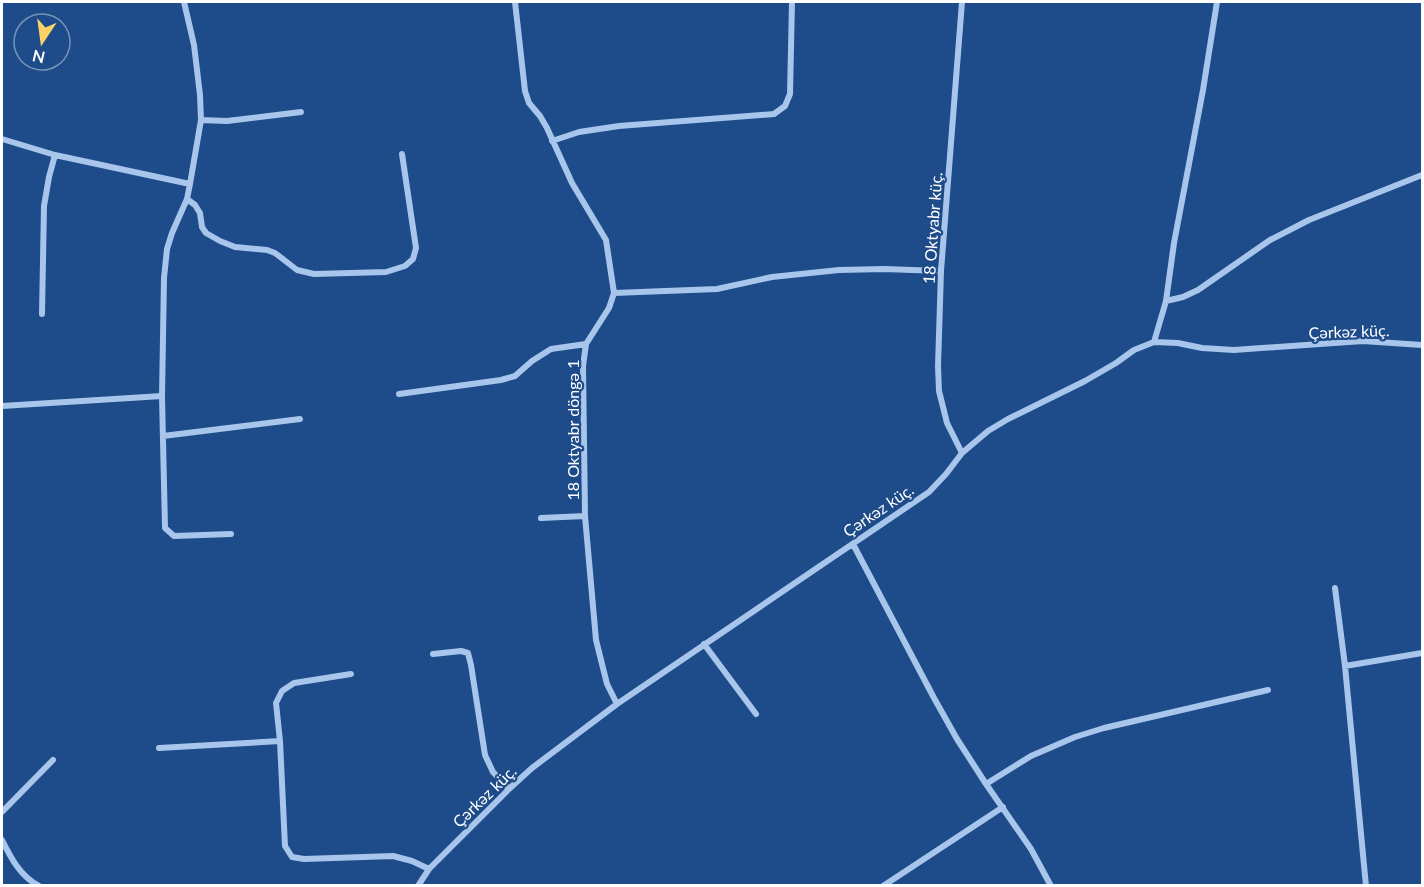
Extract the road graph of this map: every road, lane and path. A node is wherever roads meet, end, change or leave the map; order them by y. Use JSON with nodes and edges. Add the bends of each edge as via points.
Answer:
{"nodes":[{"id":1,"x":184,"y":2,"type":"edge"},
{"id":2,"x":515,"y":2,"type":"edge"},
{"id":3,"x":792,"y":2,"type":"edge"},
{"id":4,"x":962,"y":2,"type":"edge"},
{"id":5,"x":1217,"y":2,"type":"edge"},
{"id":6,"x":301,"y":112,"type":"dead end"},
{"id":7,"x":201,"y":120,"type":"junction"},
{"id":8,"x":2,"y":139,"type":"edge"},
{"id":9,"x":552,"y":141,"type":"junction"},
{"id":10,"x":402,"y":154,"type":"dead end"},
{"id":11,"x":55,"y":155,"type":"junction"},
{"id":12,"x":1422,"y":175,"type":"edge"},
{"id":13,"x":190,"y":184,"type":"junction"},
{"id":14,"x":186,"y":199,"type":"junction"},
{"id":15,"x":941,"y":271,"type":"junction"},
{"id":16,"x":614,"y":293,"type":"junction"},
{"id":17,"x":1166,"y":301,"type":"junction"},
{"id":18,"x":42,"y":314,"type":"dead end"},
{"id":19,"x":1154,"y":342,"type":"junction"},
{"id":20,"x":586,"y":344,"type":"junction"},
{"id":21,"x":1422,"y":345,"type":"edge"},
{"id":22,"x":399,"y":394,"type":"dead end"},
{"id":23,"x":162,"y":396,"type":"junction"},
{"id":24,"x":2,"y":406,"type":"edge"},
{"id":25,"x":300,"y":419,"type":"dead end"},
{"id":26,"x":163,"y":436,"type":"junction"},
{"id":27,"x":962,"y":453,"type":"junction"},
{"id":28,"x":585,"y":516,"type":"junction"},
{"id":29,"x":541,"y":518,"type":"dead end"},
{"id":30,"x":231,"y":534,"type":"dead end"},
{"id":31,"x":853,"y":544,"type":"junction"},
{"id":32,"x":1335,"y":588,"type":"dead end"},
{"id":33,"x":704,"y":644,"type":"junction"},
{"id":34,"x":1422,"y":653,"type":"edge"},
{"id":35,"x":433,"y":654,"type":"dead end"},
{"id":36,"x":1345,"y":666,"type":"junction"},
{"id":37,"x":351,"y":674,"type":"dead end"},
{"id":38,"x":1268,"y":690,"type":"dead end"},
{"id":39,"x":617,"y":704,"type":"junction"},
{"id":40,"x":756,"y":714,"type":"dead end"},
{"id":41,"x":280,"y":741,"type":"junction"},
{"id":42,"x":159,"y":748,"type":"dead end"},
{"id":43,"x":53,"y":760,"type":"dead end"},
{"id":44,"x":986,"y":784,"type":"junction"},
{"id":45,"x":508,"y":789,"type":"junction"},
{"id":46,"x":1003,"y":807,"type":"junction"},
{"id":47,"x":2,"y":812,"type":"edge"},
{"id":48,"x":2,"y":840,"type":"edge"},
{"id":49,"x":429,"y":869,"type":"junction"},
{"id":50,"x":35,"y":885,"type":"edge"},
{"id":51,"x":418,"y":885,"type":"edge"},
{"id":52,"x":883,"y":885,"type":"edge"},
{"id":53,"x":1051,"y":885,"type":"edge"},
{"id":54,"x":1366,"y":885,"type":"edge"}],
"edges":[{"from":1,"to":7,"type":"street","via":[[194,45]]},
{"from":2,"to":9,"type":"street","via":[[525,91]]},
{"from":3,"to":9,"type":"street","via":[[790,94],[785,106],[774,114],[619,126]]},
{"from":4,"to":15,"type":"street","name":"18 Oktyabr küç."},
{"from":5,"to":17,"type":"street"},
{"from":6,"to":7,"type":"street","via":[[227,121]]},
{"from":7,"to":13,"type":"street"},
{"from":8,"to":11,"type":"street"},
{"from":9,"to":16,"type":"street","via":[[606,240]]},
{"from":10,"to":14,"type":"street","via":[[416,248],[405,266],[386,272],[314,274],[297,270],[275,253],[235,247],[206,233],[200,213]]},
{"from":11,"to":13,"type":"street"},
{"from":11,"to":18,"type":"street","via":[[44,206]]},
{"from":12,"to":17,"type":"street","via":[[1309,220],[1270,240],[1198,291]]},
{"from":13,"to":14,"type":"street"},
{"from":14,"to":23,"type":"street","via":[[167,249]]},
{"from":15,"to":16,"type":"street","via":[[839,270],[772,277],[717,289]]},
{"from":15,"to":27,"type":"street","name":"18 Oktyabr küç.","via":[[939,391],[947,423]]},
{"from":16,"to":20,"type":"street","name":"18 Oktyabr döngə 1"},
{"from":17,"to":19,"type":"street"},
{"from":19,"to":21,"type":"street","name":"Çərkəz küç.","via":[[1234,350],[1363,341]]},
{"from":19,"to":27,"type":"street","name":"Çərkəz küç.","via":[[987,431]]},
{"from":20,"to":22,"type":"street","via":[[551,349],[515,376],[501,380]]},
{"from":20,"to":28,"type":"street","name":"18 Oktyabr döngə 1"},
{"from":23,"to":24,"type":"street"},
{"from":23,"to":26,"type":"street"},
{"from":25,"to":26,"type":"street"},
{"from":26,"to":30,"type":"street","via":[[165,528],[174,536]]},
{"from":27,"to":31,"type":"street","name":"Çərkəz küç.","via":[[929,492]]},
{"from":28,"to":29,"type":"street"},
{"from":28,"to":39,"type":"street","name":"18 Oktyabr döngə 1","via":[[596,639],[607,684]]},
{"from":31,"to":33,"type":"street","name":"Çərkəz küç."},
{"from":31,"to":44,"type":"street","via":[[934,699]]},
{"from":32,"to":36,"type":"street"},
{"from":33,"to":39,"type":"street","name":"Çərkəz küç."},
{"from":33,"to":40,"type":"street"},
{"from":34,"to":36,"type":"street"},
{"from":35,"to":45,"type":"street","via":[[468,653],[485,755]]},
{"from":36,"to":54,"type":"street"},
{"from":37,"to":41,"type":"street","via":[[294,683],[282,690],[276,703]]},
{"from":38,"to":44,"type":"street","via":[[1075,737],[1031,756]]},
{"from":39,"to":45,"type":"street","name":"Çərkəz küç."},
{"from":41,"to":42,"type":"street"},
{"from":41,"to":49,"type":"street","via":[[285,846],[292,857],[393,856]]},
{"from":43,"to":47,"type":"street"},
{"from":44,"to":46,"type":"street"},
{"from":45,"to":49,"type":"street","name":"Çərkəz küç."},
{"from":46,"to":52,"type":"street"},
{"from":46,"to":53,"type":"street"},
{"from":48,"to":50,"type":"street","via":[[17,868]]},
{"from":49,"to":51,"type":"street","name":"Çərkəz küç."}]}
